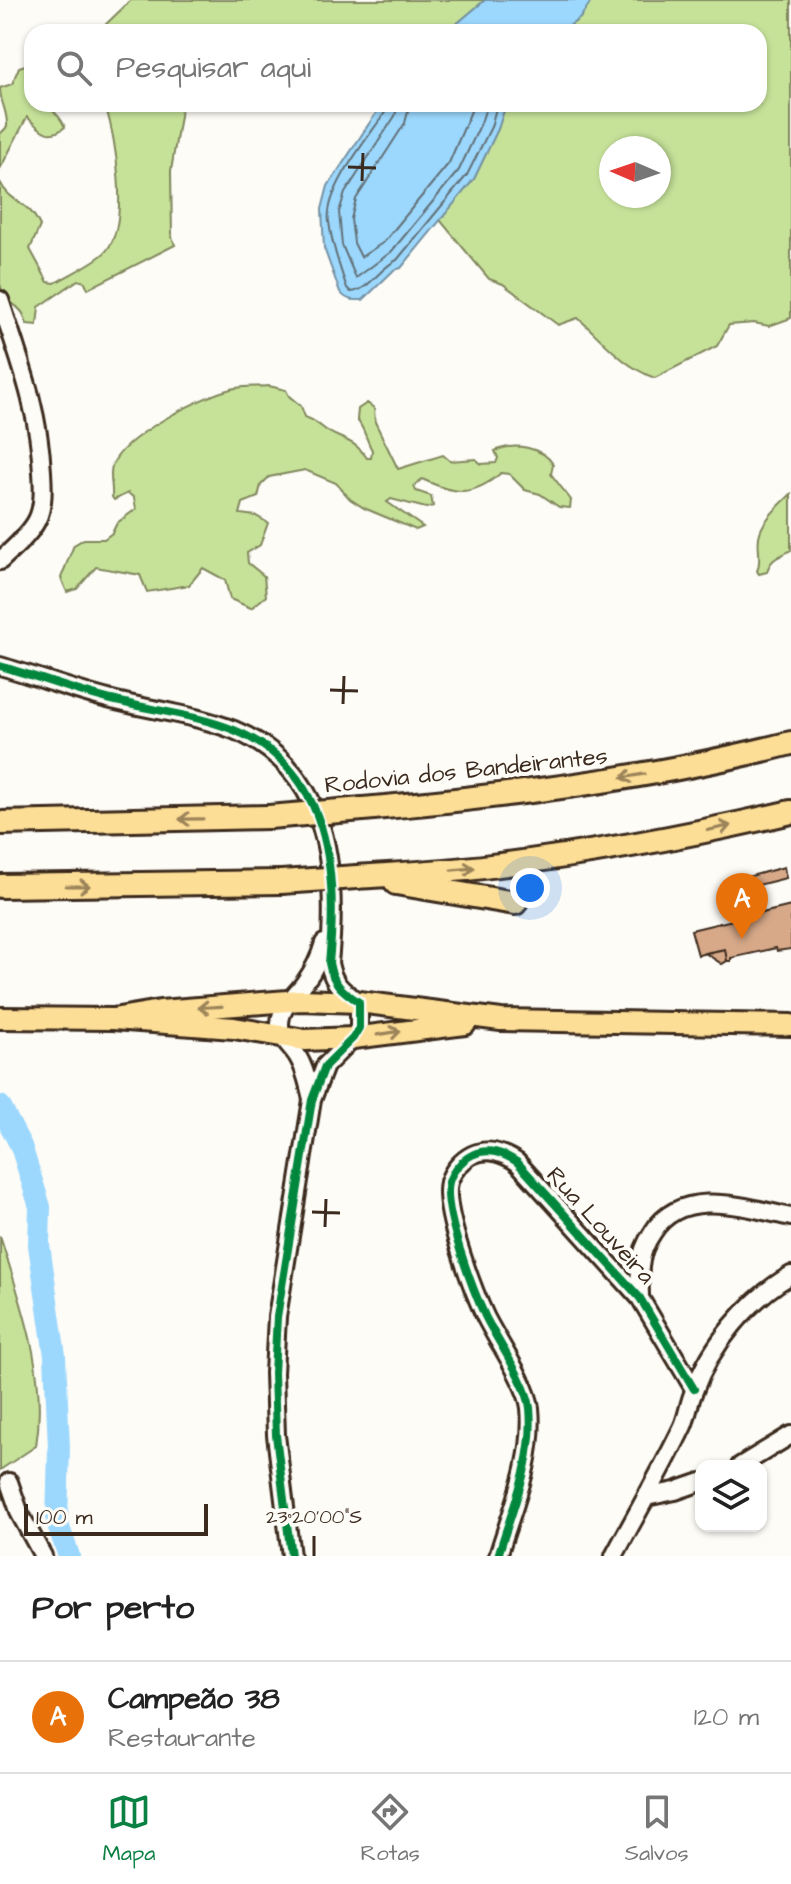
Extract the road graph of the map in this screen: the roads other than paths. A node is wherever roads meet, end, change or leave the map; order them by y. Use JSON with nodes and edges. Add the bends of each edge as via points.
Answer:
{"nodes":[{"id":1,"x":0,"y":300,"type":"edge"},
{"id":2,"x":0,"y":561,"type":"edge"},
{"id":3,"x":1,"y":666,"type":"edge"},
{"id":4,"x":791,"y":743,"type":"edge"},
{"id":5,"x":791,"y":812,"type":"edge"},
{"id":6,"x":0,"y":823,"type":"edge"},
{"id":7,"x":360,"y":877,"type":"junction"},
{"id":8,"x":0,"y":886,"type":"edge"},
{"id":9,"x":515,"y":903,"type":"dead end"},
{"id":10,"x":331,"y":921,"type":"junction"},
{"id":11,"x":288,"y":1001,"type":"junction"},
{"id":12,"x":359,"y":1002,"type":"junction"},
{"id":13,"x":4,"y":1018,"type":"edge"},
{"id":14,"x":113,"y":1019,"type":"junction"},
{"id":15,"x":501,"y":1020,"type":"junction"},
{"id":16,"x":791,"y":1025,"type":"edge"},
{"id":17,"x":284,"y":1038,"type":"junction"},
{"id":18,"x":353,"y":1038,"type":"junction"},
{"id":19,"x":312,"y":1100,"type":"junction"},
{"id":20,"x":791,"y":1217,"type":"edge"},
{"id":21,"x":791,"y":1275,"type":"edge"},
{"id":22,"x":640,"y":1298,"type":"junction"},
{"id":23,"x":694,"y":1389,"type":"junction"},
{"id":24,"x":791,"y":1435,"type":"edge"},
{"id":25,"x":750,"y":1460,"type":"edge"},
{"id":26,"x":9,"y":1482,"type":"dead end"},
{"id":27,"x":695,"y":1484,"type":"edge"},
{"id":28,"x":646,"y":1497,"type":"junction"},
{"id":29,"x":43,"y":1556,"type":"edge"},
{"id":30,"x":291,"y":1556,"type":"edge"},
{"id":31,"x":498,"y":1556,"type":"edge"},
{"id":32,"x":614,"y":1556,"type":"edge"}],
"edges":[{"from":1,"to":2,"type":"street","via":[[34,404],[43,491],[38,519]]},
{"from":3,"to":10,"type":"street","via":[[114,701],[206,720],[237,731],[283,760],[322,824],[331,862]]},
{"from":4,"to":6,"type":"highway","name":"Rodovia dos Bandeirantes","one_way":true,"bridge":true,"via":[[702,764],[487,798],[269,817]]},
{"from":7,"to":5,"type":"highway","one_way":true,"via":[[488,867],[638,845]]},
{"from":8,"to":7,"type":"highway","one_way":true,"bridge":true},
{"from":7,"to":9,"type":"highway"},
{"from":10,"to":11,"type":"street","via":[[318,962]]},
{"from":10,"to":12,"type":"street","via":[[331,975]]},
{"from":11,"to":12,"type":"main road"},
{"from":11,"to":14,"type":"main road","one_way":true},
{"from":11,"to":17,"type":"street","via":[[280,1018]]},
{"from":12,"to":15,"type":"main road"},
{"from":12,"to":18,"type":"street","via":[[359,1028]]},
{"from":13,"to":14,"type":"main road"},
{"from":14,"to":17,"type":"main road","via":[[234,1028]]},
{"from":15,"to":16,"type":"main road"},
{"from":18,"to":15,"type":"main road","one_way":true},
{"from":17,"to":18,"type":"main road"},
{"from":17,"to":19,"type":"street","via":[[300,1059]]},
{"from":18,"to":19,"type":"street","via":[[325,1066]]},
{"from":19,"to":30,"type":"street","via":[[275,1343],[276,1435]]},
{"from":20,"to":22,"type":"street","via":[[719,1205],[676,1208],[661,1219],[647,1242]]},
{"from":21,"to":23,"type":"street","via":[[728,1332]]},
{"from":22,"to":23,"type":"street","name":"Rua Louveira"},
{"from":22,"to":31,"type":"street","name":"Rua Louveira","via":[[517,1162],[494,1151],[479,1151],[463,1160],[449,1180],[453,1218],[475,1292],[530,1405],[527,1461]]},
{"from":23,"to":28,"type":"street","via":[[684,1423]]},
{"from":24,"to":25,"type":"street"},
{"from":26,"to":29,"type":"street"},
{"from":27,"to":28,"type":"street"},
{"from":28,"to":32,"type":"street"}]}
